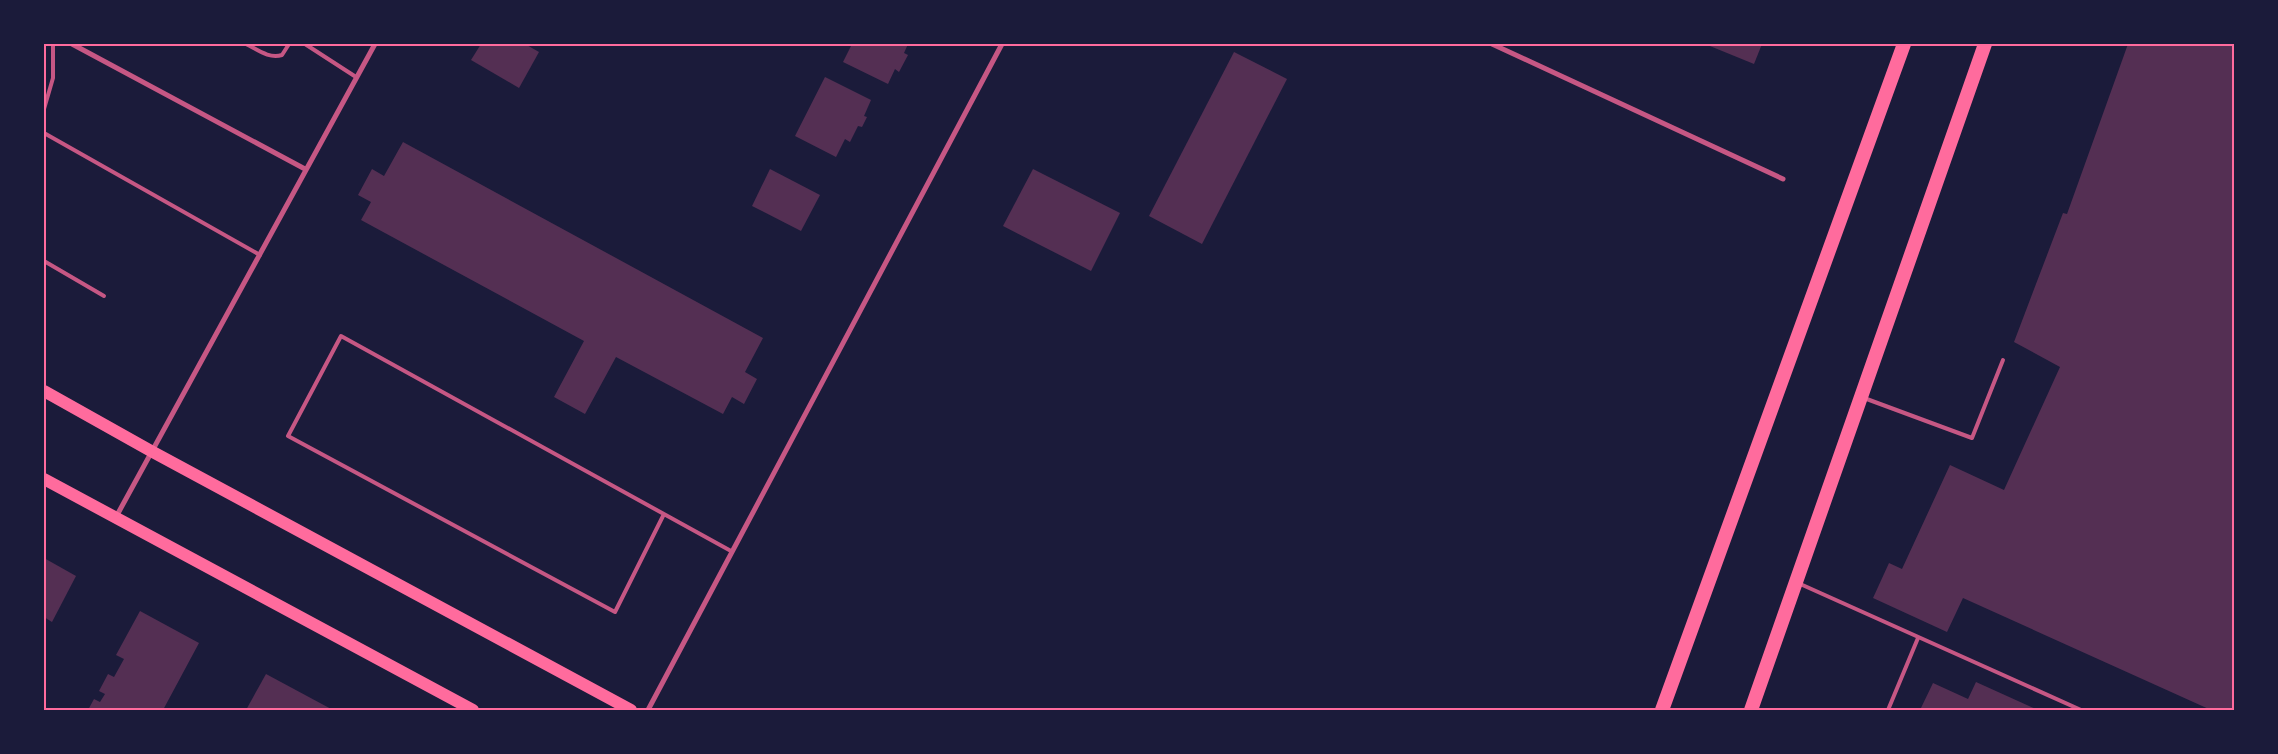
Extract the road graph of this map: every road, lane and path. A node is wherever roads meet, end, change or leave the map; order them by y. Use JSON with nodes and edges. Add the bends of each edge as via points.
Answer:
{"nodes":[{"id":1,"x":53,"y":44,"type":"edge"},
{"id":2,"x":72,"y":44,"type":"edge"},
{"id":3,"x":246,"y":44,"type":"edge"},
{"id":4,"x":289,"y":44,"type":"edge"},
{"id":5,"x":305,"y":44,"type":"edge"},
{"id":6,"x":374,"y":44,"type":"edge"},
{"id":7,"x":1002,"y":44,"type":"edge"},
{"id":8,"x":1492,"y":44,"type":"edge"},
{"id":9,"x":1904,"y":44,"type":"edge"},
{"id":10,"x":1985,"y":44,"type":"edge"},
{"id":11,"x":356,"y":77,"type":"junction"},
{"id":12,"x":44,"y":109,"type":"edge"},
{"id":13,"x":44,"y":133,"type":"edge"},
{"id":14,"x":305,"y":169,"type":"junction"},
{"id":15,"x":1784,"y":179,"type":"dead end"},
{"id":16,"x":260,"y":254,"type":"junction"},
{"id":17,"x":44,"y":261,"type":"edge"},
{"id":18,"x":104,"y":296,"type":"dead end"},
{"id":19,"x":2003,"y":360,"type":"dead end"},
{"id":20,"x":44,"y":391,"type":"edge"},
{"id":21,"x":1860,"y":396,"type":"junction"},
{"id":22,"x":151,"y":451,"type":"junction"},
{"id":23,"x":44,"y":478,"type":"edge"},
{"id":24,"x":664,"y":514,"type":"junction"},
{"id":25,"x":116,"y":518,"type":"junction"},
{"id":26,"x":731,"y":551,"type":"junction"},
{"id":27,"x":1796,"y":582,"type":"junction"},
{"id":28,"x":1918,"y":638,"type":"junction"},
{"id":29,"x":473,"y":710,"type":"edge"},
{"id":30,"x":631,"y":710,"type":"edge"},
{"id":31,"x":648,"y":710,"type":"edge"},
{"id":32,"x":1662,"y":710,"type":"edge"},
{"id":33,"x":1751,"y":710,"type":"edge"},
{"id":34,"x":1888,"y":710,"type":"edge"},
{"id":35,"x":2081,"y":710,"type":"edge"}],
"edges":[{"from":1,"to":12,"type":"lane","via":[[53,78]]},
{"from":2,"to":14,"type":"street"},
{"from":3,"to":4,"type":"lane","via":[[276,57],[282,55]]},
{"from":5,"to":11,"type":"lane"},
{"from":6,"to":11,"type":"street"},
{"from":7,"to":26,"type":"street"},
{"from":8,"to":15,"type":"street"},
{"from":9,"to":32,"type":"highway"},
{"from":10,"to":21,"type":"highway"},
{"from":11,"to":14,"type":"street"},
{"from":13,"to":16,"type":"lane"},
{"from":14,"to":16,"type":"street"},
{"from":16,"to":22,"type":"street"},
{"from":17,"to":18,"type":"lane"},
{"from":19,"to":21,"type":"lane","via":[[1972,438]]},
{"from":20,"to":22,"type":"main road"},
{"from":21,"to":27,"type":"highway"},
{"from":22,"to":25,"type":"street"},
{"from":22,"to":30,"type":"main road"},
{"from":23,"to":25,"type":"main road"},
{"from":24,"to":24,"type":"lane","via":[[341,336],[288,436],[615,612]]},
{"from":24,"to":26,"type":"lane"},
{"from":25,"to":29,"type":"main road"},
{"from":26,"to":31,"type":"street"},
{"from":27,"to":28,"type":"lane"},
{"from":27,"to":33,"type":"highway"},
{"from":28,"to":34,"type":"lane"},
{"from":28,"to":35,"type":"lane"}]}
